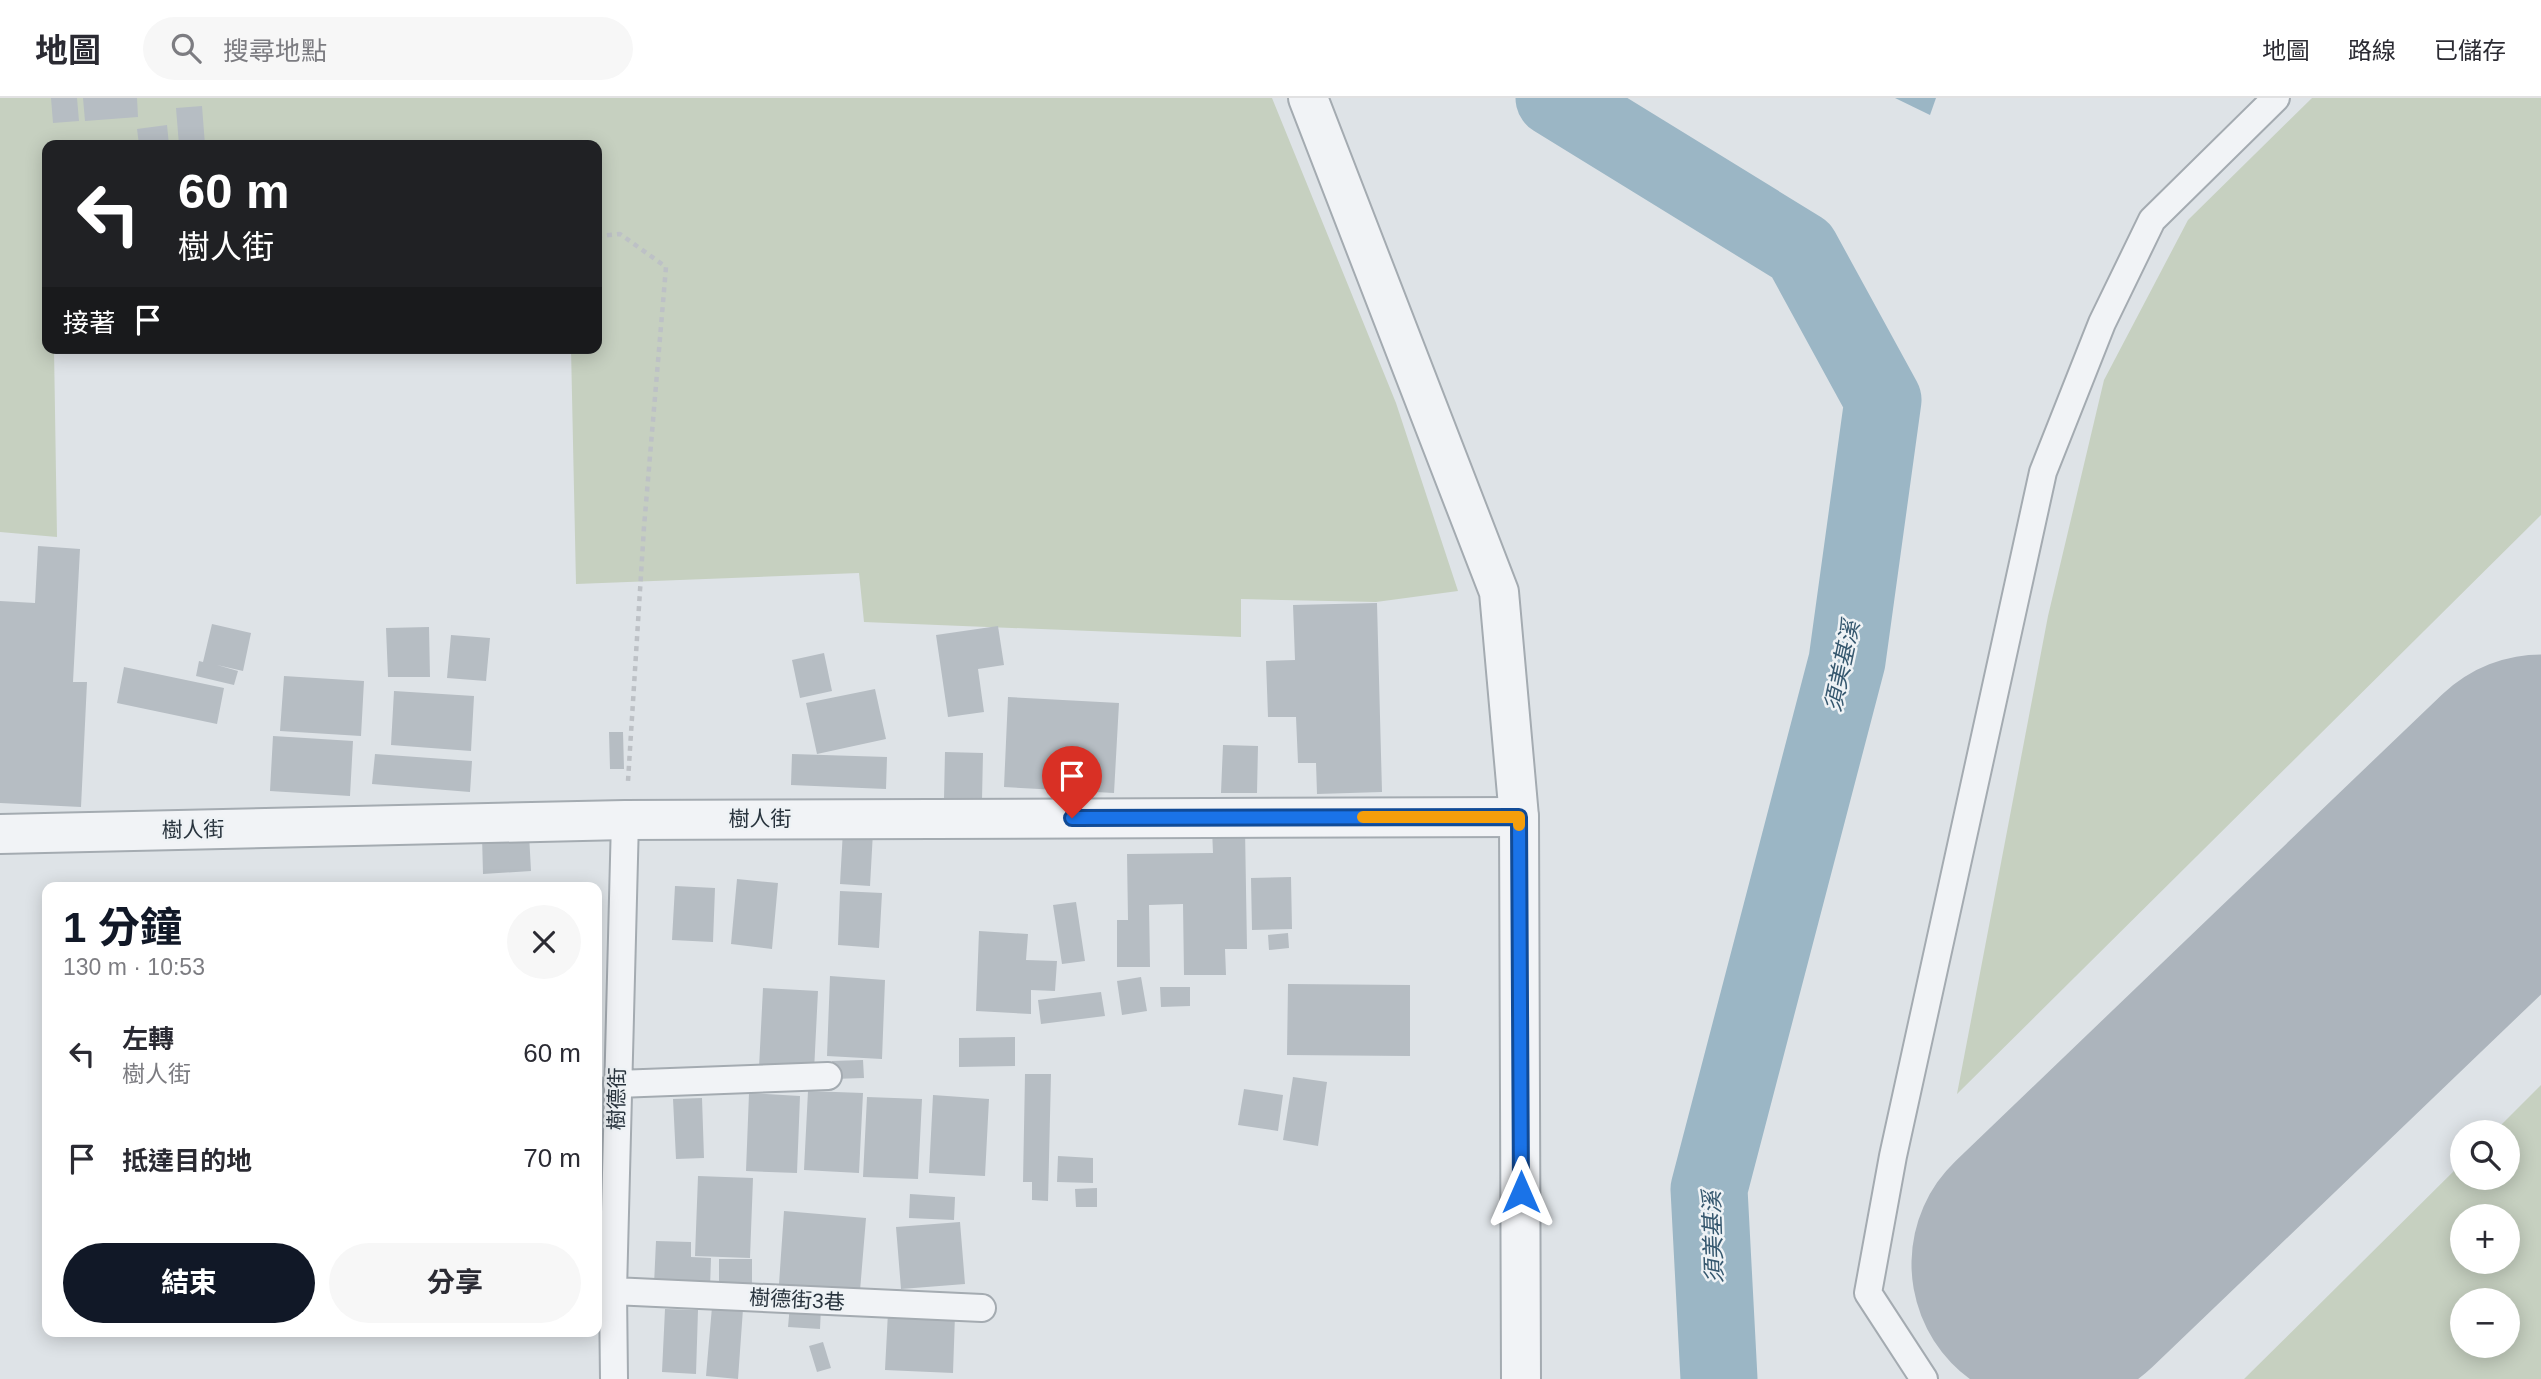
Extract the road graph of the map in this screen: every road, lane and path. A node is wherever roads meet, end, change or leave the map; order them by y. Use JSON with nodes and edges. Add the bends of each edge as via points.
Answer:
{"nodes":[{"id":1,"x":1308,"y":98,"type":"edge"},
{"id":2,"x":2276,"y":98,"type":"edge"},
{"id":3,"x":602,"y":236,"type":"edge"},
{"id":4,"x":1519,"y":817,"type":"junction"},
{"id":5,"x":625,"y":820,"type":"junction"},
{"id":6,"x":0,"y":834,"type":"edge"},
{"id":7,"x":828,"y":1076,"type":"dead end"},
{"id":8,"x":617,"y":1084,"type":"junction"},
{"id":9,"x":613,"y":1291,"type":"junction"},
{"id":10,"x":982,"y":1308,"type":"dead end"},
{"id":11,"x":614,"y":1379,"type":"edge"},
{"id":12,"x":1521,"y":1379,"type":"edge"},
{"id":13,"x":1924,"y":1379,"type":"edge"}],
"edges":[{"from":1,"to":4,"type":"street","via":[[1499,592]]},
{"from":2,"to":13,"type":"lane","via":[[2152,220],[2102,323],[2043,472],[1893,1156],[1868,1293]]},
{"from":3,"to":5,"type":"path","via":[[621,234],[666,267]]},
{"from":4,"to":5,"type":"street","name":"樹人街"},
{"from":4,"to":12,"type":"street"},
{"from":5,"to":6,"type":"street","name":"樹人街"},
{"from":5,"to":8,"type":"lane","name":"樹德街"},
{"from":7,"to":8,"type":"lane"},
{"from":8,"to":9,"type":"lane","name":"樹德街"},
{"from":9,"to":10,"type":"lane","name":"樹德街3巷"},
{"from":9,"to":11,"type":"lane","name":"樹德街"}]}
